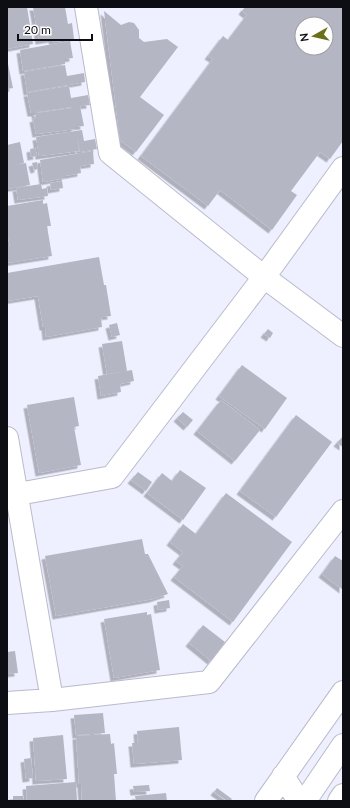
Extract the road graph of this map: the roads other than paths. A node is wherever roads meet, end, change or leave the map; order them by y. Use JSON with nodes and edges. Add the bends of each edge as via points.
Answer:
{"nodes":[{"id":1,"x":86,"y":7,"type":"edge"},
{"id":2,"x":343,"y":168,"type":"edge"},
{"id":3,"x":264,"y":277,"type":"junction"},
{"id":4,"x":343,"y":336,"type":"edge"},
{"id":5,"x":7,"y":438,"type":"edge"},
{"id":6,"x":18,"y":494,"type":"junction"},
{"id":7,"x":343,"y":510,"type":"edge"},
{"id":8,"x":343,"y":692,"type":"edge"},
{"id":9,"x":52,"y":700,"type":"junction"},
{"id":10,"x":7,"y":703,"type":"edge"},
{"id":11,"x":343,"y":745,"type":"edge"},
{"id":12,"x":283,"y":776,"type":"junction"},
{"id":13,"x":343,"y":795,"type":"edge"},
{"id":14,"x":266,"y":801,"type":"edge"},
{"id":15,"x":299,"y":801,"type":"edge"},
{"id":16,"x":305,"y":801,"type":"edge"},
{"id":17,"x":339,"y":801,"type":"edge"}],
"edges":[{"from":1,"to":3,"type":"main road","via":[[110,153]]},
{"from":2,"to":3,"type":"main road"},
{"from":3,"to":4,"type":"main road"},
{"from":3,"to":6,"type":"main road","via":[[112,477]]},
{"from":5,"to":6,"type":"main road"},
{"from":6,"to":9,"type":"main road"},
{"from":7,"to":9,"type":"main road","via":[[209,682]]},
{"from":8,"to":12,"type":"main road"},
{"from":9,"to":10,"type":"main road"},
{"from":11,"to":16,"type":"main road"},
{"from":12,"to":14,"type":"main road"},
{"from":12,"to":15,"type":"main road"},
{"from":13,"to":17,"type":"main road"}]}
